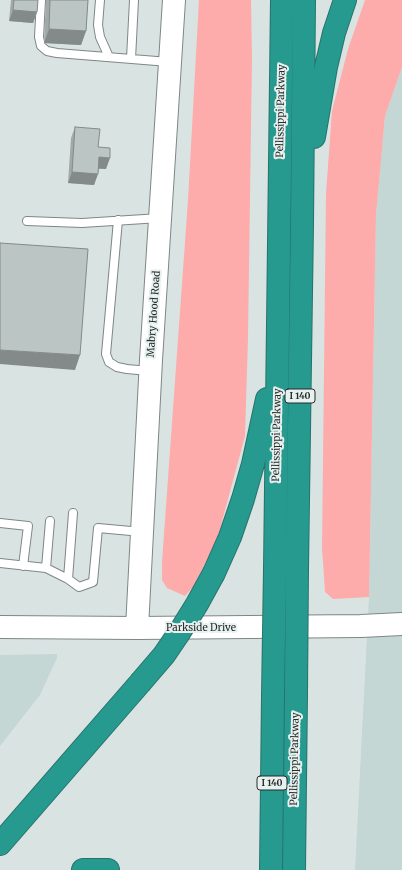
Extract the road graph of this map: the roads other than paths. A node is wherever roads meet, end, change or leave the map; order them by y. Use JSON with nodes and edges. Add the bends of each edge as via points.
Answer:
{"nodes":[{"id":1,"x":41,"y":0,"type":"edge"},
{"id":2,"x":100,"y":0,"type":"edge"},
{"id":3,"x":134,"y":0,"type":"edge"},
{"id":4,"x":174,"y":0,"type":"edge"},
{"id":5,"x":268,"y":0,"type":"edge"},
{"id":6,"x":282,"y":0,"type":"edge"},
{"id":7,"x":304,"y":0,"type":"edge"},
{"id":8,"x":345,"y":0,"type":"edge"},
{"id":9,"x":110,"y":57,"type":"junction"},
{"id":10,"x":130,"y":59,"type":"junction"},
{"id":11,"x":170,"y":62,"type":"junction"},
{"id":12,"x":280,"y":182,"type":"junction"},
{"id":13,"x":160,"y":218,"type":"junction"},
{"id":14,"x":118,"y":220,"type":"junction"},
{"id":15,"x":27,"y":221,"type":"dead end"},
{"id":16,"x":302,"y":224,"type":"junction"},
{"id":17,"x":277,"y":351,"type":"junction"},
{"id":18,"x":151,"y":371,"type":"junction"},
{"id":19,"x":73,"y":513,"type":"dead end"},
{"id":20,"x":50,"y":521,"type":"dead end"},
{"id":21,"x":0,"y":523,"type":"edge"},
{"id":22,"x":142,"y":532,"type":"junction"},
{"id":23,"x":0,"y":563,"type":"edge"},
{"id":24,"x":23,"y":566,"type":"junction"},
{"id":25,"x":46,"y":568,"type":"junction"},
{"id":26,"x":68,"y":579,"type":"junction"},
{"id":27,"x":402,"y":624,"type":"edge"},
{"id":28,"x":0,"y":627,"type":"edge"},
{"id":29,"x":137,"y":628,"type":"junction"},
{"id":30,"x":295,"y":784,"type":"junction"},
{"id":31,"x":0,"y":844,"type":"edge"},
{"id":32,"x":83,"y":870,"type":"edge"},
{"id":33,"x":108,"y":870,"type":"edge"},
{"id":34,"x":271,"y":870,"type":"edge"},
{"id":35,"x":294,"y":870,"type":"edge"},
{"id":36,"x":310,"y":870,"type":"edge"}],
"edges":[{"from":1,"to":9,"type":"lane","via":[[41,46],[57,54]]},
{"from":2,"to":9,"type":"lane","via":[[100,37]]},
{"from":3,"to":10,"type":"lane"},
{"from":4,"to":11,"type":"street","name":"Mabry Hood Road"},
{"from":5,"to":12,"type":"highway","via":[[272,93]]},
{"from":6,"to":12,"type":"highway","name":"Pellissippi Parkway","number":"I 140"},
{"from":7,"to":16,"type":"highway","name":"Pellissippi Parkway","number":"I 140"},
{"from":8,"to":16,"type":"highway","via":[[326,67]]},
{"from":9,"to":10,"type":"lane"},
{"from":10,"to":11,"type":"lane"},
{"from":11,"to":13,"type":"street","name":"Mabry Hood Road"},
{"from":12,"to":17,"type":"highway","name":"Pellissippi Parkway","number":"I 140"},
{"from":13,"to":14,"type":"lane"},
{"from":13,"to":18,"type":"street","name":"Mabry Hood Road"},
{"from":14,"to":15,"type":"lane","via":[[82,223]]},
{"from":14,"to":18,"type":"lane","via":[[106,354],[109,362],[117,367]]},
{"from":16,"to":30,"type":"highway","name":"Pellissippi Parkway","number":"I 140","bridge":true},
{"from":17,"to":31,"type":"highway","bridge":true,"via":[[244,499],[214,573],[197,604],[164,655]]},
{"from":17,"to":34,"type":"highway","name":"Pellissippi Parkway","number":"I 140","bridge":true},
{"from":18,"to":22,"type":"street","name":"Mabry Hood Road"},
{"from":19,"to":26,"type":"lane"},
{"from":20,"to":25,"type":"lane"},
{"from":21,"to":24,"type":"lane","via":[[28,526]]},
{"from":22,"to":26,"type":"lane","via":[[98,528],[93,582],[79,587]]},
{"from":22,"to":29,"type":"street","name":"Mabry Hood Road"},
{"from":23,"to":24,"type":"lane"},
{"from":24,"to":25,"type":"lane"},
{"from":25,"to":26,"type":"lane"},
{"from":27,"to":29,"type":"street","name":"Parkside Drive"},
{"from":28,"to":29,"type":"street","name":"Parkside Drive"},
{"from":30,"to":35,"type":"highway","name":"Pellissippi Parkway","number":"I 140"},
{"from":30,"to":36,"type":"highway"},
{"from":32,"to":33,"type":"highway"}]}
